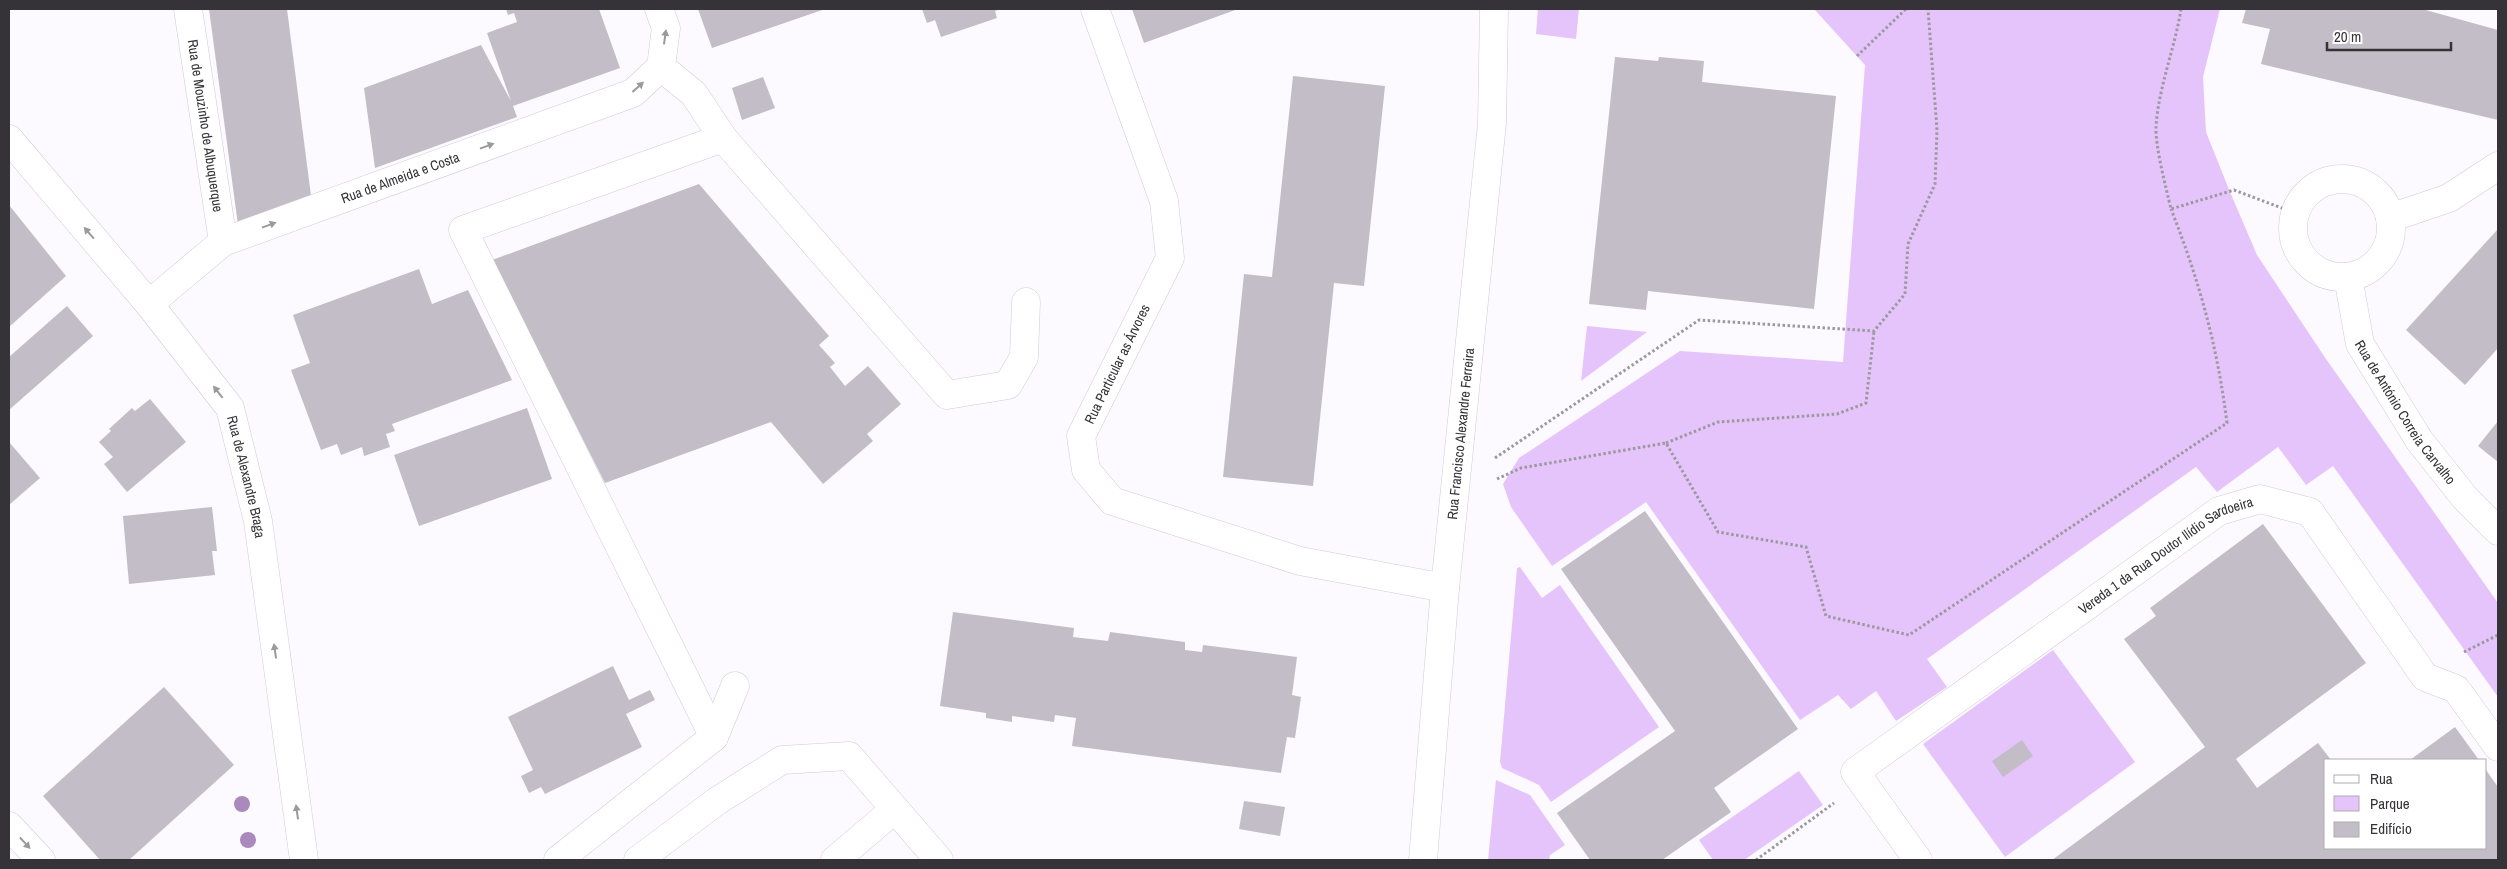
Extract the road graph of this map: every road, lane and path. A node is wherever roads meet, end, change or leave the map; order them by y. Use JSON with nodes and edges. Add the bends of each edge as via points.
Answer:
{"nodes":[{"id":1,"x":188,"y":9,"type":"edge"},
{"id":2,"x":659,"y":9,"type":"edge"},
{"id":3,"x":1095,"y":9,"type":"edge"},
{"id":4,"x":1494,"y":9,"type":"edge"},
{"id":5,"x":1906,"y":9,"type":"edge"},
{"id":6,"x":1928,"y":9,"type":"edge"},
{"id":7,"x":2181,"y":9,"type":"edge"},
{"id":8,"x":1857,"y":56,"type":"dead end"},
{"id":9,"x":661,"y":67,"type":"junction"},
{"id":10,"x":723,"y":138,"type":"junction"},
{"id":11,"x":9,"y":139,"type":"edge"},
{"id":12,"x":2498,"y":166,"type":"edge"},
{"id":13,"x":2171,"y":209,"type":"junction"},
{"id":14,"x":2295,"y":214,"type":"junction"},
{"id":15,"x":2390,"y":218,"type":"junction"},
{"id":16,"x":223,"y":242,"type":"junction"},
{"id":17,"x":2348,"y":277,"type":"junction"},
{"id":18,"x":1026,"y":302,"type":"dead end"},
{"id":19,"x":149,"y":304,"type":"junction"},
{"id":20,"x":1874,"y":331,"type":"junction"},
{"id":21,"x":1666,"y":443,"type":"junction"},
{"id":22,"x":1490,"y":462,"type":"dead end"},
{"id":23,"x":1496,"y":479,"type":"dead end"},
{"id":24,"x":2498,"y":530,"type":"edge"},
{"id":25,"x":1445,"y":588,"type":"junction"},
{"id":26,"x":735,"y":686,"type":"dead end"},
{"id":27,"x":714,"y":737,"type":"junction"},
{"id":28,"x":2498,"y":747,"type":"edge"},
{"id":29,"x":1855,"y":772,"type":"junction"},
{"id":30,"x":895,"y":809,"type":"junction"},
{"id":31,"x":9,"y":826,"type":"edge"},
{"id":32,"x":41,"y":860,"type":"edge"},
{"id":33,"x":304,"y":860,"type":"edge"},
{"id":34,"x":558,"y":860,"type":"edge"},
{"id":35,"x":638,"y":860,"type":"edge"},
{"id":36,"x":835,"y":860,"type":"edge"},
{"id":37,"x":939,"y":860,"type":"edge"},
{"id":38,"x":1423,"y":860,"type":"edge"},
{"id":39,"x":1756,"y":860,"type":"edge"},
{"id":40,"x":1918,"y":860,"type":"edge"}],
"edges":[{"from":1,"to":16,"type":"street","name":"Rua de Mouzinho de Albuquerque"},
{"from":9,"to":2,"type":"street","one_way":true,"via":[[666,28]]},
{"from":3,"to":25,"type":"street","name":"Rua Particular as Árvores","via":[[1164,201],[1170,258],[1081,436],[1086,470],[1112,500],[1122,504],[1300,561]]},
{"from":4,"to":25,"type":"street","name":"Rua Francisco Alexandre Ferreira","via":[[1492,123]]},
{"from":5,"to":8,"type":"path"},
{"from":6,"to":20,"type":"path","via":[[1937,130],[1934,184],[1908,244],[1905,294]]},
{"from":7,"to":13,"type":"path","via":[[2177,38],[2164,72],[2156,127]]},
{"from":9,"to":10,"type":"street","via":[[694,94]]},
{"from":16,"to":9,"type":"street","name":"Rua de Almeida e Costa","one_way":true,"via":[[633,93]]},
{"from":10,"to":18,"type":"street","via":[[947,395],[1008,385],[1024,357]]},
{"from":10,"to":27,"type":"street","via":[[462,230]]},
{"from":19,"to":11,"type":"street","name":"Rua de Alexandre Braga","one_way":true},
{"from":12,"to":15,"type":"street","via":[[2449,198]]},
{"from":13,"to":14,"type":"path","via":[[2234,190]]},
{"from":13,"to":21,"type":"path","via":[[2193,264],[2209,322],[2220,368],[2227,424],[1909,635],[1826,616],[1806,547],[1718,532]]},
{"from":14,"to":15,"type":"street","via":[[2302,199],[2314,188],[2329,181],[2345,179],[2360,182],[2374,191],[2385,203]]},
{"from":14,"to":17,"type":"street","via":[[2296,246],[2304,259],[2317,270],[2332,276]]},
{"from":15,"to":17,"type":"street","via":[[2391,234],[2386,250],[2376,263]]},
{"from":16,"to":19,"type":"street","name":"Rua de Almeida e Costa"},
{"from":17,"to":24,"type":"street","name":"Rua de António Correia Carvalho","via":[[2360,344],[2419,440],[2464,498]]},
{"from":33,"to":19,"type":"street","name":"Rua de Alexandre Braga","one_way":true,"via":[[258,521],[230,408]]},
{"from":20,"to":21,"type":"path","via":[[1866,403],[1837,414],[1718,422]]},
{"from":20,"to":22,"type":"path","via":[[1699,320]]},
{"from":21,"to":23,"type":"path","via":[[1521,468]]},
{"from":25,"to":38,"type":"street","name":"Rua Francisco Alexandre Ferreira"},
{"from":26,"to":27,"type":"street"},
{"from":27,"to":34,"type":"street"},
{"from":28,"to":29,"type":"street","name":"Vereda 1 da Rua Doutor Ilídio Sardoeira","via":[[2456,689],[2426,677],[2310,512],[2260,499],[2219,511]]},
{"from":29,"to":39,"type":"path","via":[[1832,806]]},
{"from":29,"to":40,"type":"street"},
{"from":30,"to":35,"type":"street","via":[[849,756],[782,760],[717,801]]},
{"from":30,"to":36,"type":"street"},
{"from":30,"to":37,"type":"street"},
{"from":31,"to":32,"type":"street","one_way":true}]}
